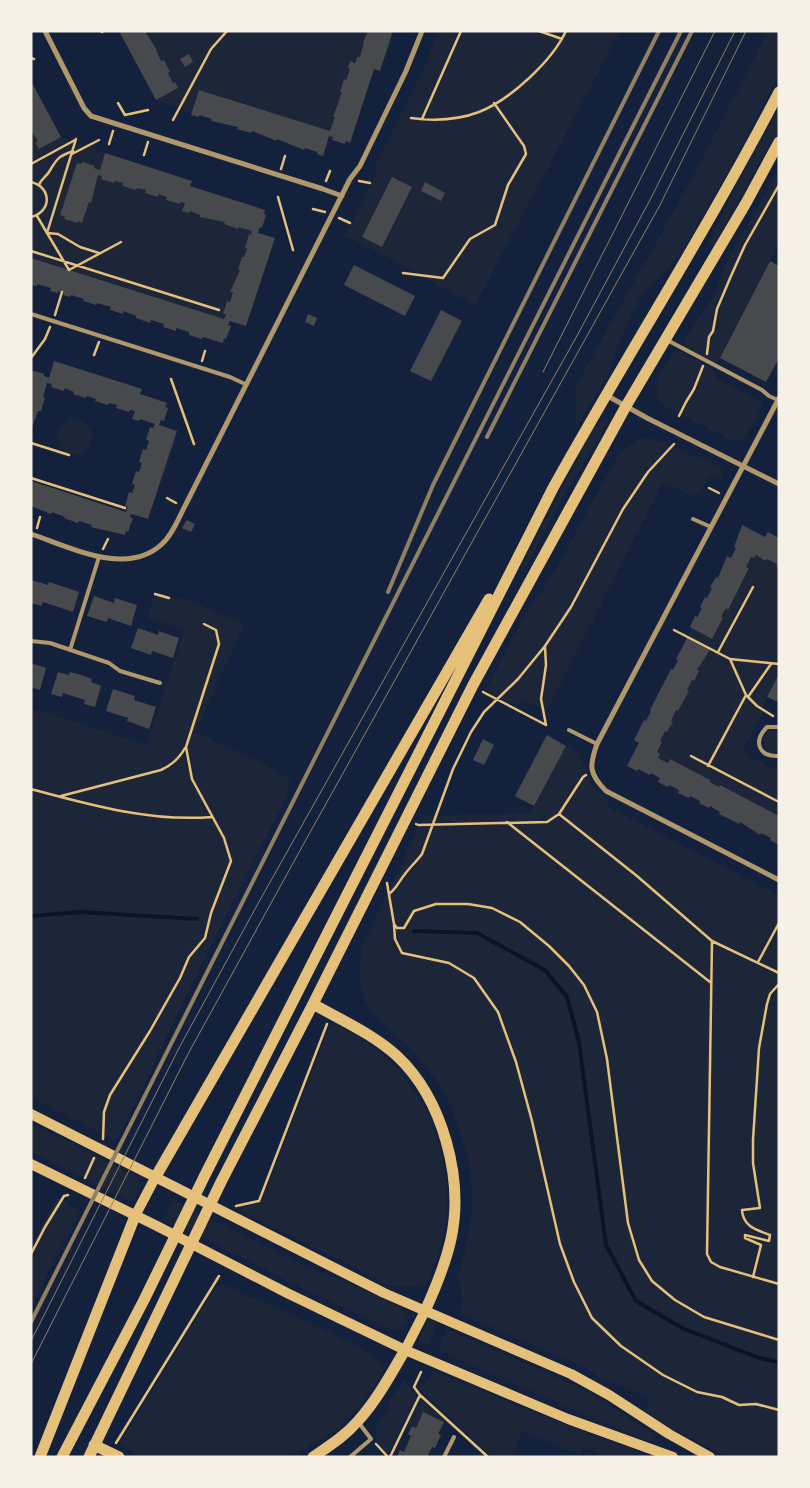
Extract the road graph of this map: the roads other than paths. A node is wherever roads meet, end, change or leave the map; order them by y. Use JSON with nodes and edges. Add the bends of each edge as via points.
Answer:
{"nodes":[{"id":1,"x":45,"y":31,"type":"edge"},
{"id":2,"x":422,"y":31,"type":"edge"},
{"id":3,"x":779,"y":92,"type":"edge"},
{"id":4,"x":779,"y":142,"type":"edge"},
{"id":5,"x":342,"y":196,"type":"junction"},
{"id":6,"x":31,"y":314,"type":"edge"},
{"id":7,"x":665,"y":339,"type":"junction"},
{"id":8,"x":245,"y":384,"type":"junction"},
{"id":9,"x":606,"y":394,"type":"junction"},
{"id":10,"x":778,"y":399,"type":"edge"},
{"id":11,"x":626,"y":406,"type":"junction"},
{"id":12,"x":744,"y":466,"type":"junction"},
{"id":13,"x":779,"y":484,"type":"edge"},
{"id":14,"x":553,"y":488,"type":"junction"},
{"id":15,"x":693,"y":519,"type":"dead end"},
{"id":16,"x":711,"y":527,"type":"junction"},
{"id":17,"x":31,"y":534,"type":"edge"},
{"id":18,"x":99,"y":556,"type":"junction"},
{"id":19,"x":31,"y":641,"type":"edge"},
{"id":20,"x":70,"y":650,"type":"junction"},
{"id":21,"x":160,"y":683,"type":"dead end"},
{"id":22,"x":779,"y":727,"type":"edge"},
{"id":23,"x":569,"y":730,"type":"dead end"},
{"id":24,"x":597,"y":744,"type":"junction"},
{"id":25,"x":779,"y":756,"type":"edge"},
{"id":26,"x":779,"y":880,"type":"edge"},
{"id":27,"x":313,"y":1004,"type":"junction"},
{"id":28,"x":31,"y":1114,"type":"edge"},
{"id":29,"x":31,"y":1164,"type":"edge"},
{"id":30,"x":155,"y":1178,"type":"junction"},
{"id":31,"x":135,"y":1216,"type":"junction"},
{"id":32,"x":425,"y":1311,"type":"junction"},
{"id":33,"x":405,"y":1350,"type":"junction"},
{"id":34,"x":358,"y":1422,"type":"junction"},
{"id":35,"x":454,"y":1437,"type":"dead end"},
{"id":36,"x":94,"y":1445,"type":"junction"},
{"id":37,"x":40,"y":1457,"type":"edge"},
{"id":38,"x":62,"y":1457,"type":"edge"},
{"id":39,"x":89,"y":1457,"type":"edge"},
{"id":40,"x":119,"y":1457,"type":"edge"},
{"id":41,"x":312,"y":1457,"type":"edge"},
{"id":42,"x":350,"y":1457,"type":"edge"},
{"id":43,"x":444,"y":1457,"type":"edge"},
{"id":44,"x":673,"y":1457,"type":"edge"},
{"id":45,"x":710,"y":1457,"type":"edge"}],
"edges":[{"from":1,"to":5,"type":"street","via":[[91,116]]},
{"from":2,"to":5,"type":"street","via":[[360,166]]},
{"from":3,"to":9,"type":"main road"},
{"from":4,"to":7,"type":"main road"},
{"from":5,"to":8,"type":"street"},
{"from":6,"to":8,"type":"lane"},
{"from":7,"to":10,"type":"lane"},
{"from":7,"to":11,"type":"main road"},
{"from":8,"to":18,"type":"street","via":[[163,544],[133,558],[115,560]]},
{"from":9,"to":11,"type":"street"},
{"from":9,"to":14,"type":"main road"},
{"from":10,"to":12,"type":"street"},
{"from":11,"to":12,"type":"street"},
{"from":11,"to":27,"type":"main road","via":[[473,685]]},
{"from":12,"to":13,"type":"street"},
{"from":12,"to":16,"type":"street"},
{"from":14,"to":30,"type":"main road"},
{"from":14,"to":38,"type":"main road"},
{"from":15,"to":16,"type":"lane"},
{"from":16,"to":24,"type":"street"},
{"from":17,"to":18,"type":"street"},
{"from":18,"to":20,"type":"lane"},
{"from":19,"to":20,"type":"lane"},
{"from":20,"to":21,"type":"lane"},
{"from":22,"to":25,"type":"lane","via":[[768,727],[758,742],[762,751],[770,756]]},
{"from":23,"to":24,"type":"lane"},
{"from":24,"to":26,"type":"street","via":[[590,761],[592,773],[606,791]]},
{"from":27,"to":32,"type":"main road","via":[[370,1036],[398,1057],[433,1106],[446,1137],[454,1204],[451,1239]]},
{"from":27,"to":36,"type":"main road","via":[[220,1182]]},
{"from":28,"to":30,"type":"main road"},
{"from":29,"to":31,"type":"main road"},
{"from":30,"to":31,"type":"main road"},
{"from":30,"to":32,"type":"main road"},
{"from":31,"to":33,"type":"main road"},
{"from":31,"to":37,"type":"main road"},
{"from":32,"to":33,"type":"main road"},
{"from":32,"to":45,"type":"main road","via":[[571,1374]]},
{"from":33,"to":34,"type":"main road","via":[[376,1399]]},
{"from":33,"to":44,"type":"main road","via":[[568,1419]]},
{"from":34,"to":41,"type":"main road","via":[[338,1441]]},
{"from":34,"to":42,"type":"lane","via":[[371,1439]]},
{"from":35,"to":43,"type":"lane"},
{"from":36,"to":39,"type":"main road"},
{"from":36,"to":40,"type":"main road"}]}
